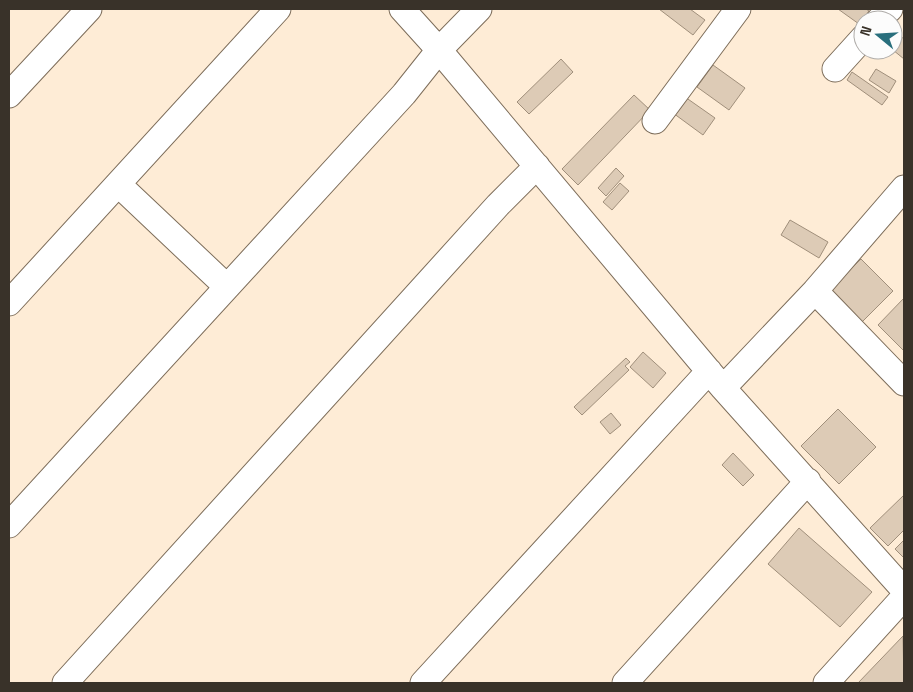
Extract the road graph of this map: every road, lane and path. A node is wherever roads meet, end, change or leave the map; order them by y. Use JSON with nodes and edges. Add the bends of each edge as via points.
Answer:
{"nodes":[{"id":1,"x":88,"y":9,"type":"edge"},
{"id":2,"x":278,"y":9,"type":"edge"},
{"id":3,"x":402,"y":9,"type":"edge"},
{"id":4,"x":479,"y":9,"type":"edge"},
{"id":5,"x":738,"y":9,"type":"edge"},
{"id":6,"x":853,"y":49,"type":"edge"},
{"id":7,"x":439,"y":50,"type":"junction"},
{"id":8,"x":834,"y":69,"type":"dead end"},
{"id":9,"x":9,"y":95,"type":"edge"},
{"id":10,"x":655,"y":121,"type":"dead end"},
{"id":11,"x":537,"y":166,"type":"junction"},
{"id":12,"x":118,"y":184,"type":"junction"},
{"id":13,"x":904,"y":188,"type":"edge"},
{"id":14,"x":227,"y":287,"type":"junction"},
{"id":15,"x":816,"y":291,"type":"junction"},
{"id":16,"x":9,"y":302,"type":"edge"},
{"id":17,"x":716,"y":380,"type":"junction"},
{"id":18,"x":904,"y":382,"type":"edge"},
{"id":19,"x":808,"y":481,"type":"junction"},
{"id":20,"x":9,"y":525,"type":"edge"},
{"id":21,"x":904,"y":590,"type":"edge"},
{"id":22,"x":904,"y":597,"type":"edge"},
{"id":23,"x":65,"y":683,"type":"edge"},
{"id":24,"x":424,"y":683,"type":"edge"},
{"id":25,"x":625,"y":683,"type":"edge"},
{"id":26,"x":826,"y":683,"type":"edge"}],
"edges":[{"from":1,"to":9,"type":"street"},
{"from":2,"to":12,"type":"street"},
{"from":3,"to":7,"type":"street"},
{"from":4,"to":7,"type":"street"},
{"from":5,"to":10,"type":"street"},
{"from":6,"to":8,"type":"street"},
{"from":7,"to":11,"type":"street"},
{"from":7,"to":14,"type":"street","via":[[404,94]]},
{"from":11,"to":17,"type":"street"},
{"from":11,"to":23,"type":"street"},
{"from":12,"to":14,"type":"street"},
{"from":12,"to":16,"type":"street"},
{"from":13,"to":15,"type":"street"},
{"from":14,"to":20,"type":"street"},
{"from":15,"to":17,"type":"street"},
{"from":15,"to":18,"type":"street"},
{"from":17,"to":19,"type":"street"},
{"from":17,"to":24,"type":"street"},
{"from":19,"to":21,"type":"street"},
{"from":19,"to":25,"type":"street"},
{"from":22,"to":26,"type":"street"}]}
